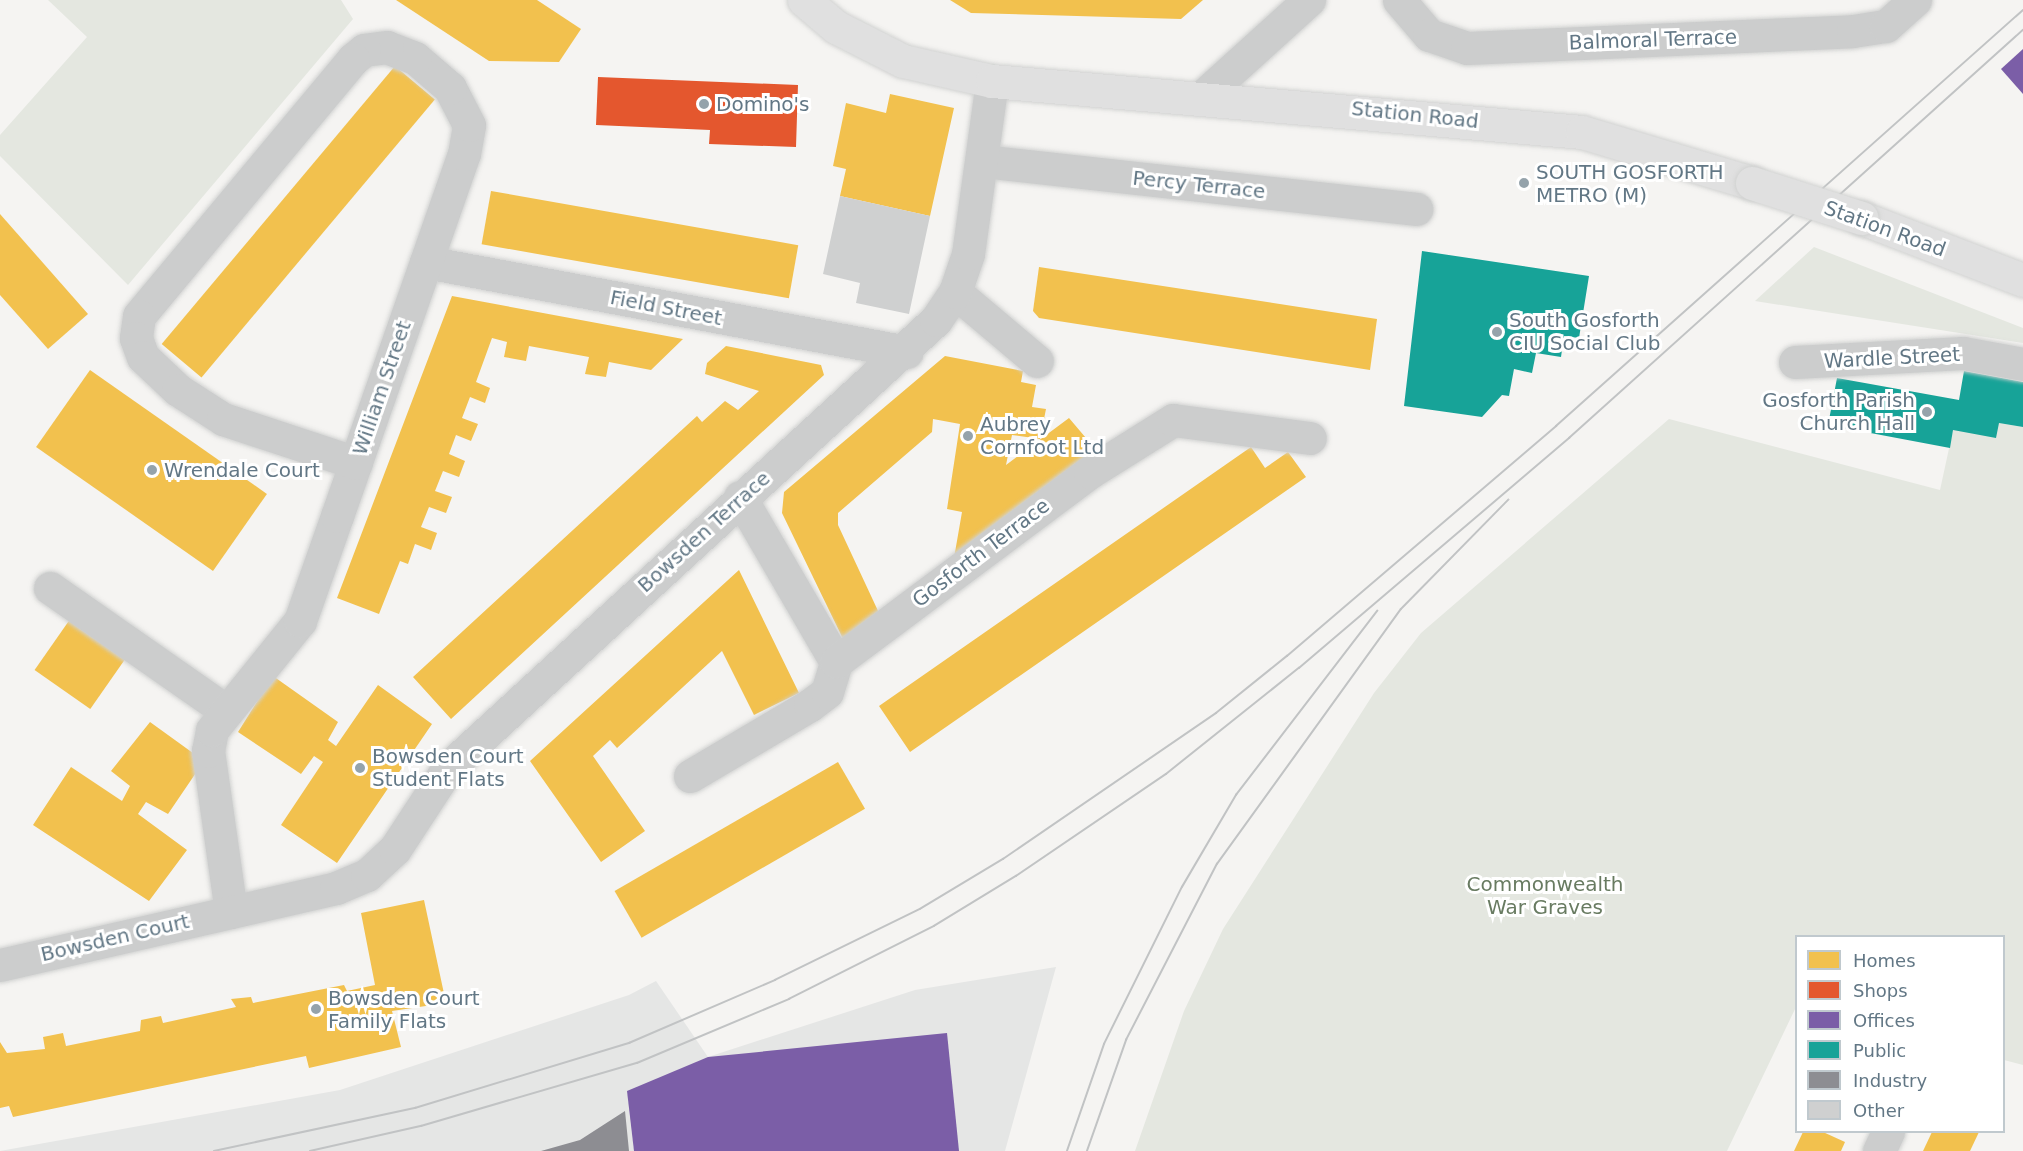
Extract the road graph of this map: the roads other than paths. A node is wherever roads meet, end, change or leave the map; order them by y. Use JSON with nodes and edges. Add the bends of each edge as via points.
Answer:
{"nodes":[{"id":1,"x":804,"y":0,"type":"edge"},
{"id":2,"x":1399,"y":0,"type":"edge"},
{"id":3,"x":1915,"y":0,"type":"edge"},
{"id":4,"x":1297,"y":4,"type":"edge"},
{"id":5,"x":992,"y":81,"type":"junction"},
{"id":6,"x":1203,"y":96,"type":"junction"},
{"id":7,"x":982,"y":161,"type":"junction"},
{"id":8,"x":1416,"y":209,"type":"dead end"},
{"id":9,"x":426,"y":262,"type":"junction"},
{"id":10,"x":2023,"y":280,"type":"edge"},
{"id":11,"x":955,"y":292,"type":"junction"},
{"id":12,"x":907,"y":352,"type":"junction"},
{"id":13,"x":1036,"y":361,"type":"dead end"},
{"id":14,"x":1795,"y":362,"type":"dead end"},
{"id":15,"x":2023,"y":364,"type":"edge"},
{"id":16,"x":1310,"y":438,"type":"dead end"},
{"id":17,"x":356,"y":463,"type":"junction"},
{"id":18,"x":740,"y":497,"type":"junction"},
{"id":19,"x":50,"y":588,"type":"dead end"},
{"id":20,"x":836,"y":662,"type":"junction"},
{"id":21,"x":226,"y":711,"type":"junction"},
{"id":22,"x":448,"y":768,"type":"joint"},
{"id":23,"x":690,"y":776,"type":"dead end"},
{"id":24,"x":231,"y":912,"type":"junction"},
{"id":25,"x":0,"y":964,"type":"edge"},
{"id":26,"x":1887,"y":1133,"type":"edge"},
{"id":27,"x":1879,"y":1151,"type":"edge"}],
"edges":[{"from":1,"to":5,"type":"main road","name":"Station Road","via":[[836,27],[903,61]]},
{"from":2,"to":3,"type":"street","name":"Balmoral Terrace","via":[[1429,35],[1467,48],[1853,31],[1886,26]]},
{"from":4,"to":6,"type":"street"},
{"from":5,"to":6,"type":"main road","name":"Station Road"},
{"from":5,"to":7,"type":"street","name":"Bowsden Terrace"},
{"from":6,"to":10,"type":"main road","name":"Station Road","bridge":true,"via":[[1582,132],[1862,218]]},
{"from":7,"to":8,"type":"street","name":"Percy Terrace"},
{"from":7,"to":11,"type":"street","name":"Bowsden Terrace","via":[[968,254]]},
{"from":9,"to":12,"type":"street","name":"Field Street"},
{"from":9,"to":17,"type":"street","name":"William Street"},
{"from":9,"to":17,"type":"street","name":"William Street","via":[[464,154],[469,125],[450,88],[415,58],[387,47],[364,50],[139,316],[136,338],[143,357],[178,390],[223,419]]},
{"from":11,"to":12,"type":"street","name":"Bowsden Terrace"},
{"from":11,"to":13,"type":"street"},
{"from":12,"to":18,"type":"street","name":"Bowsden Terrace"},
{"from":14,"to":15,"type":"street","name":"Wardle Street","via":[[1963,353]]},
{"from":16,"to":20,"type":"street","name":"Gosforth Terrace","via":[[1173,420],[1090,472]]},
{"from":17,"to":21,"type":"street","name":"William Street","via":[[300,621]]},
{"from":18,"to":20,"type":"street"},
{"from":18,"to":22,"type":"street","name":"Bowsden Terrace"},
{"from":19,"to":21,"type":"street"},
{"from":20,"to":23,"type":"street","via":[[827,692]]},
{"from":21,"to":24,"type":"street","via":[[212,730],[208,751]]},
{"from":22,"to":24,"type":"street","name":"Bowsden Court","via":[[394,849],[367,875],[336,888]]},
{"from":24,"to":25,"type":"street","name":"Bowsden Court"},
{"from":26,"to":27,"type":"street"}]}
